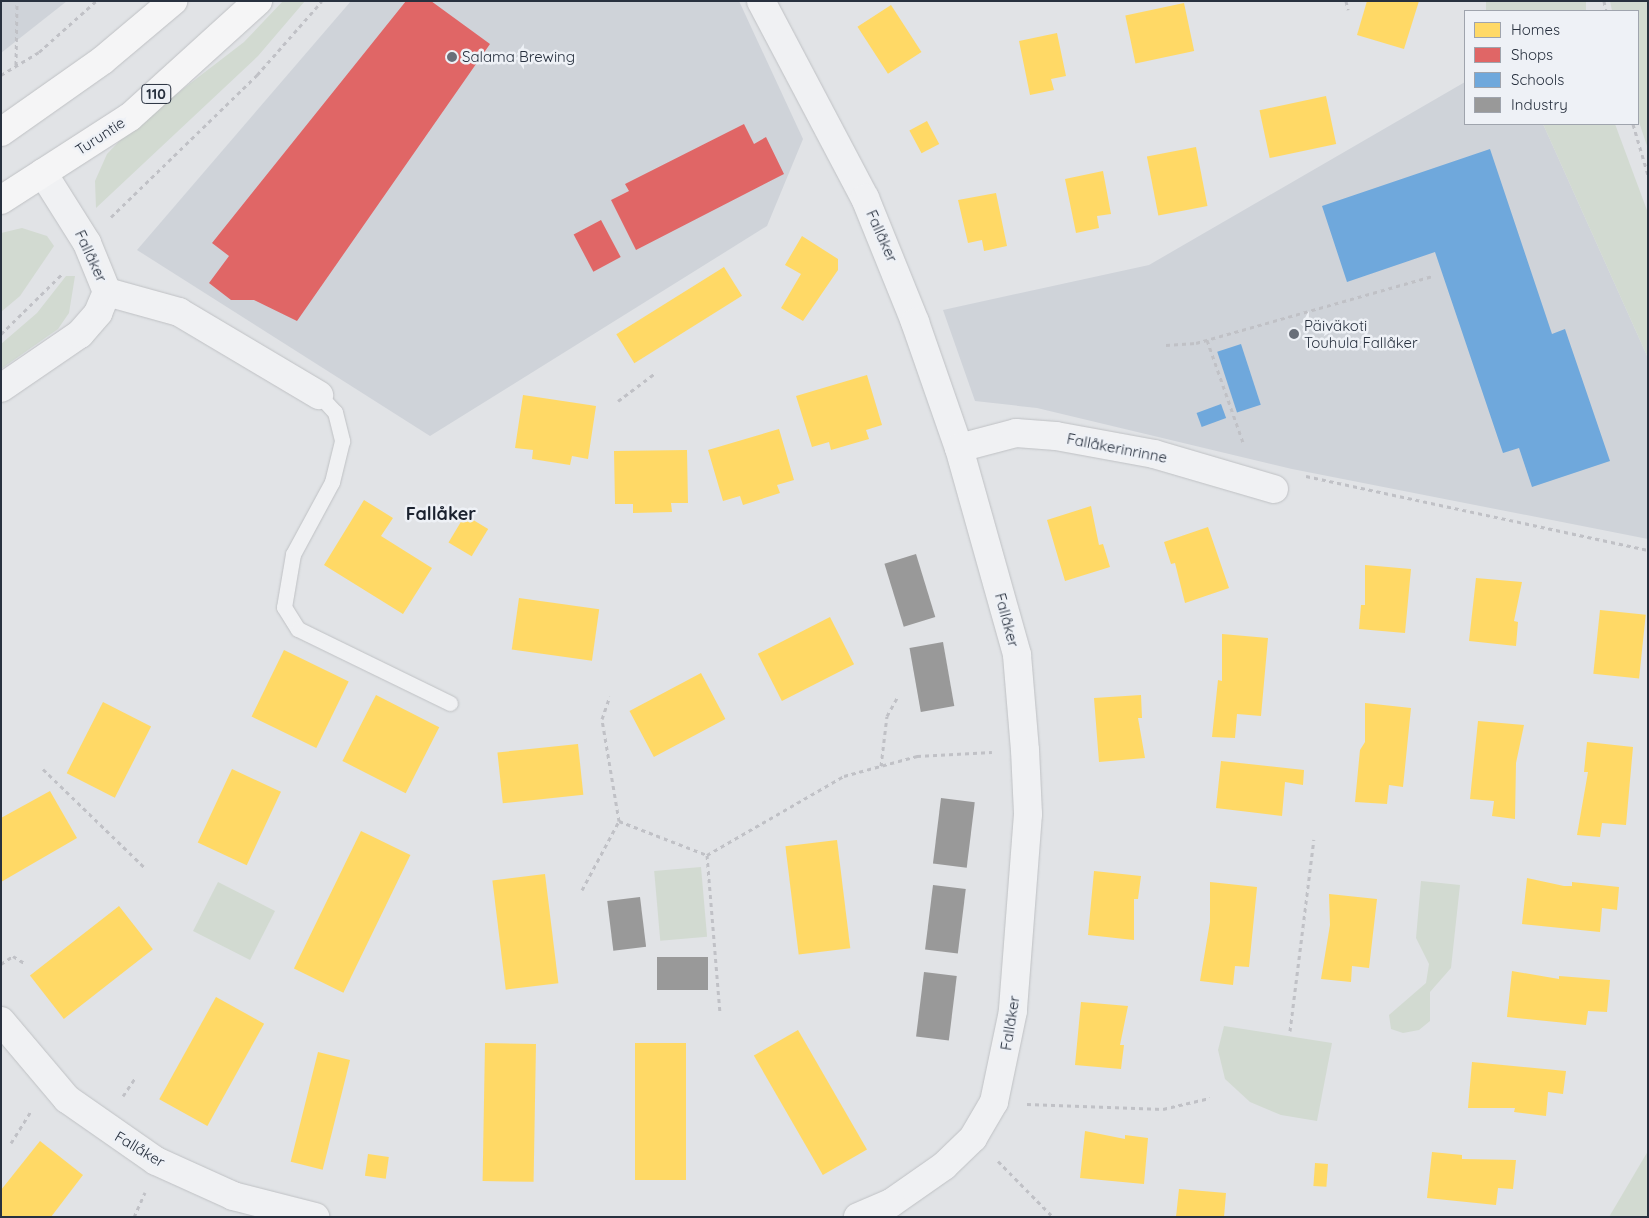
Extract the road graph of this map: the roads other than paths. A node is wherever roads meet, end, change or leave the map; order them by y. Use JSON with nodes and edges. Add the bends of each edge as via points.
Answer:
{"nodes":[{"id":1,"x":173,"y":1,"type":"edge"},
{"id":2,"x":258,"y":1,"type":"edge"},
{"id":3,"x":761,"y":1,"type":"edge"},
{"id":4,"x":1,"y":132,"type":"edge"},
{"id":5,"x":43,"y":173,"type":"junction"},
{"id":6,"x":1,"y":200,"type":"edge"},
{"id":7,"x":107,"y":292,"type":"junction"},
{"id":8,"x":1,"y":388,"type":"edge"},
{"id":9,"x":319,"y":395,"type":"joint"},
{"id":10,"x":959,"y":448,"type":"junction"},
{"id":11,"x":1274,"y":489,"type":"dead end"},
{"id":12,"x":450,"y":703,"type":"dead end"},
{"id":13,"x":1,"y":1022,"type":"edge"},
{"id":14,"x":315,"y":1217,"type":"edge"},
{"id":15,"x":858,"y":1217,"type":"edge"}],
"edges":[{"from":1,"to":4,"type":"main road","via":[[103,60]]},
{"from":2,"to":5,"type":"main road","name":"Turuntie","number":"110","via":[[130,117]]},
{"from":3,"to":10,"type":"street","name":"Fallåker","via":[[894,261]]},
{"from":5,"to":6,"type":"main road","name":"Turuntie","number":"110"},
{"from":5,"to":7,"type":"street","name":"Fallåker","via":[[87,243]]},
{"from":7,"to":8,"type":"street","name":"Fallåker","via":[[98,313],[80,334]]},
{"from":7,"to":9,"type":"street","via":[[179,312]]},
{"from":9,"to":12,"type":"lane","via":[[335,412],[342,441],[332,482],[293,554],[284,607],[298,629]]},
{"from":10,"to":11,"type":"street","name":"Fallåkerinrinne","via":[[1016,433],[1056,436],[1154,454]]},
{"from":10,"to":15,"type":"street","name":"Fallåker","via":[[1016,655],[1028,814],[1013,1011],[994,1102],[973,1138],[944,1166],[891,1203]]},
{"from":13,"to":14,"type":"street","name":"Fallåker","via":[[67,1099],[156,1161],[233,1196]]}]}
